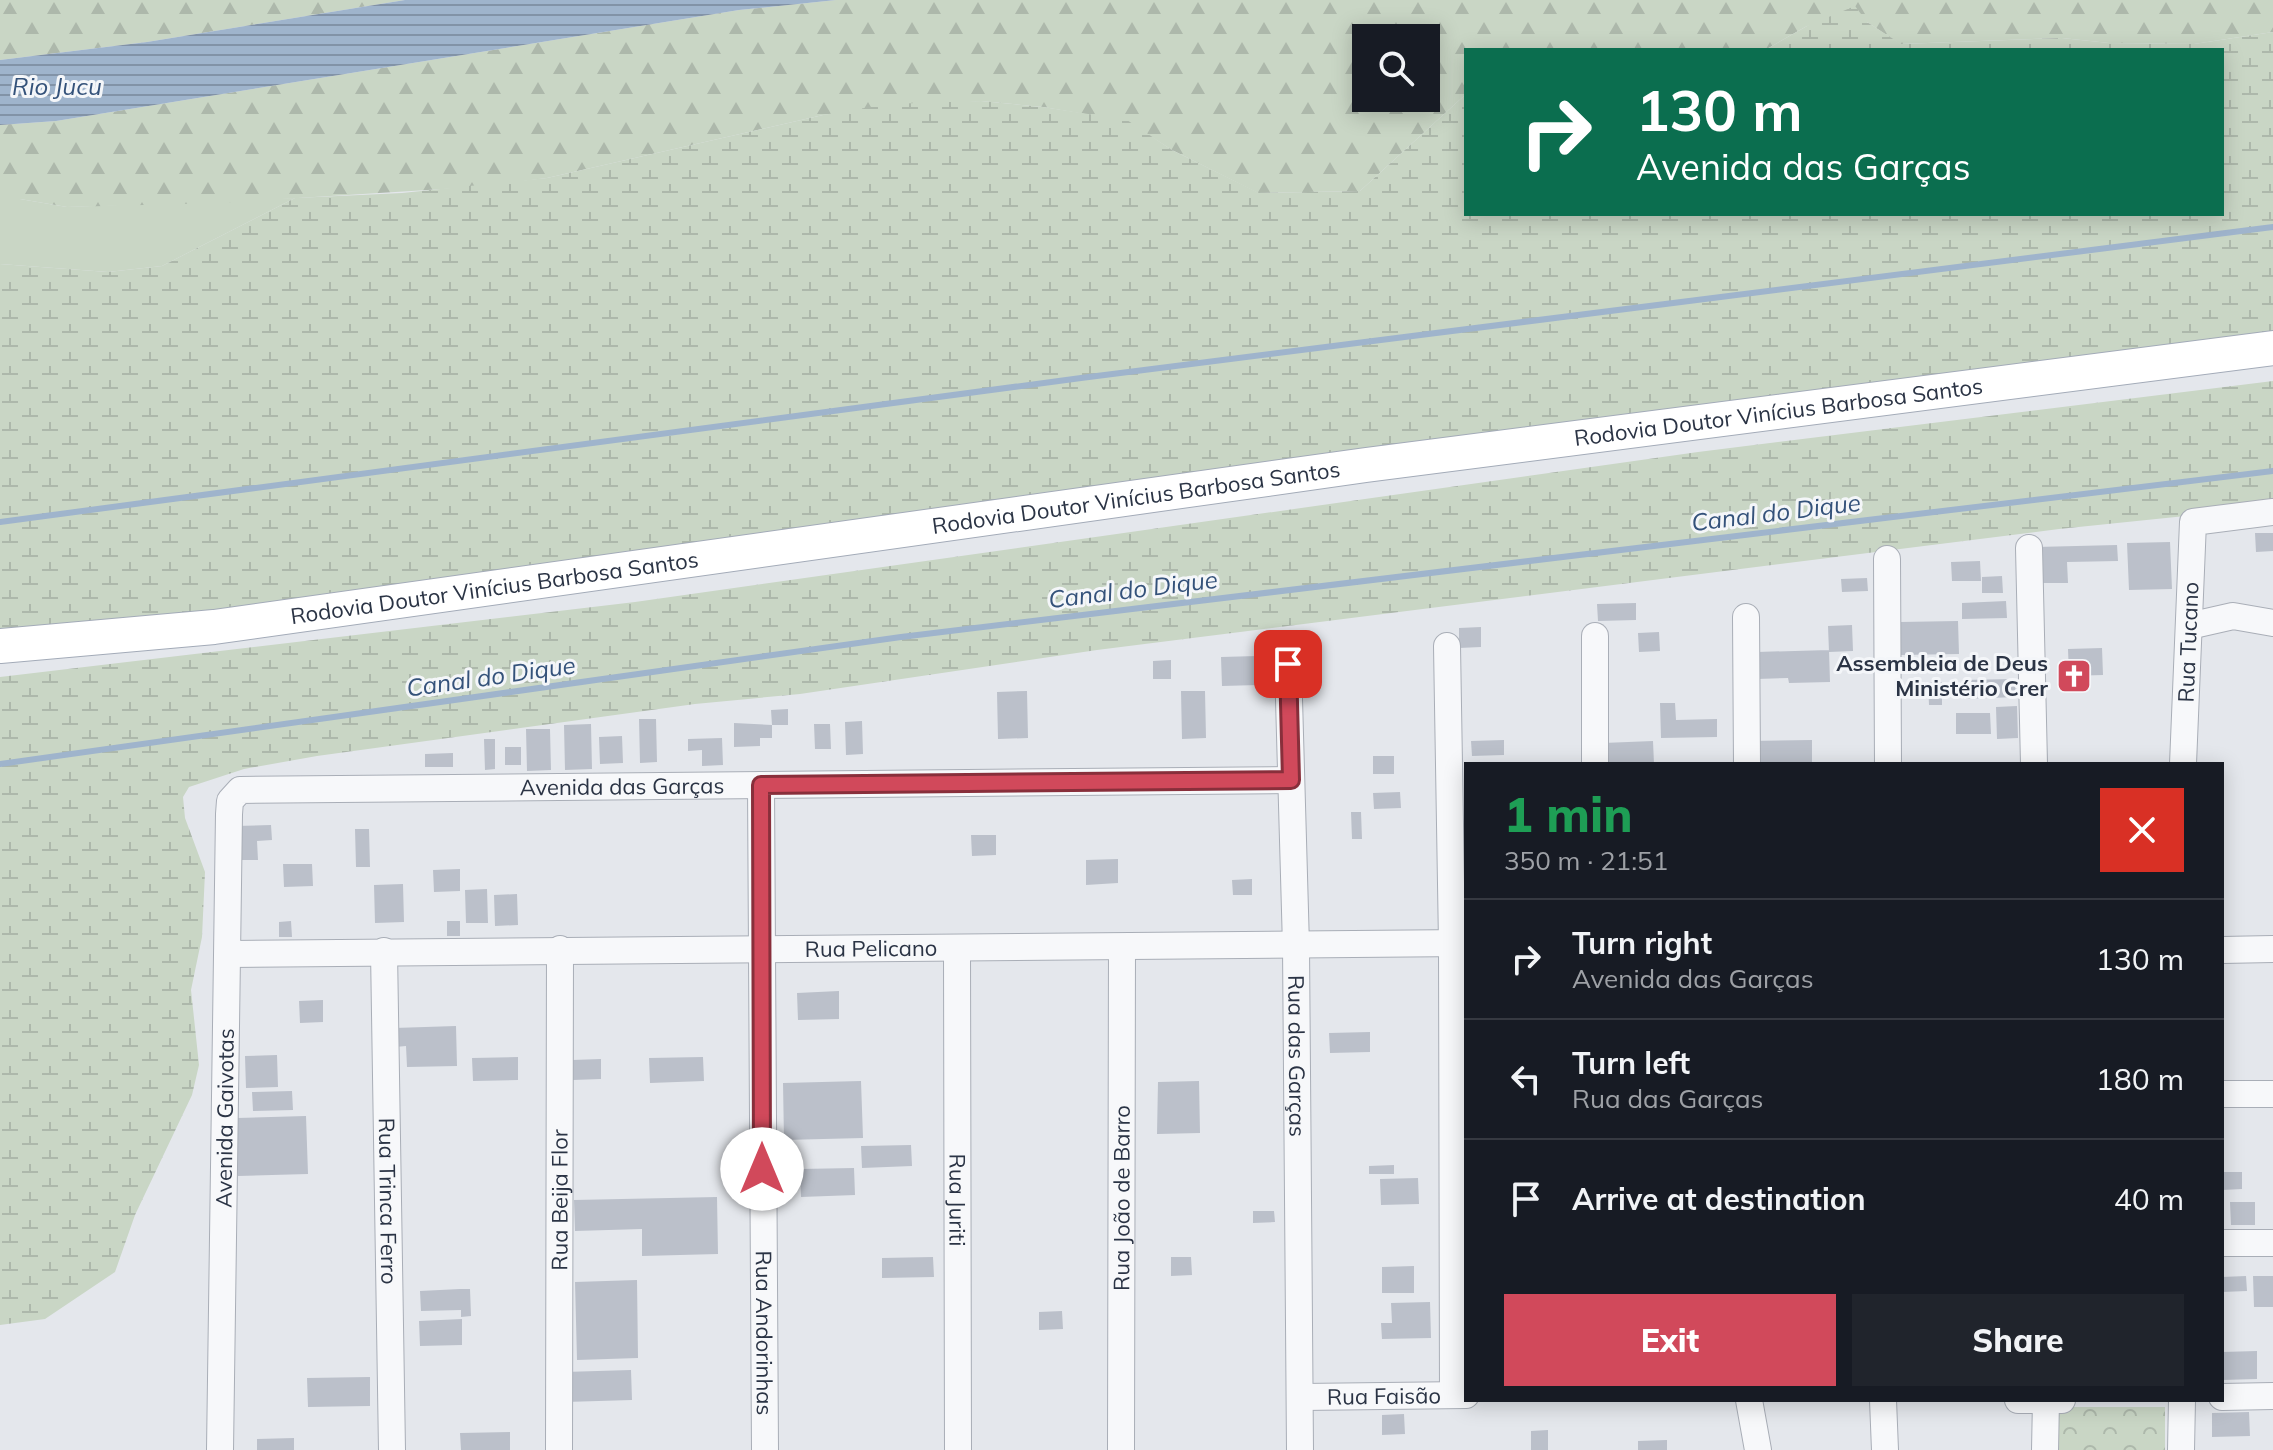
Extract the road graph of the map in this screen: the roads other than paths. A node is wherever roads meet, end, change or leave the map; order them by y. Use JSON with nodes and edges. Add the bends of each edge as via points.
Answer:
{"nodes":[{"id":1,"x":2273,"y":348,"type":"edge"},
{"id":2,"x":2273,"y":512,"type":"edge"},
{"id":3,"x":2029,"y":548,"type":"dead end"},
{"id":4,"x":1887,"y":559,"type":"dead end"},
{"id":5,"x":1746,"y":617,"type":"dead end"},
{"id":6,"x":2273,"y":623,"type":"edge"},
{"id":7,"x":2189,"y":626,"type":"junction"},
{"id":8,"x":1595,"y":636,"type":"dead end"},
{"id":9,"x":0,"y":646,"type":"edge"},
{"id":10,"x":1447,"y":646,"type":"dead end"},
{"id":11,"x":1288,"y":664,"type":"dead end"},
{"id":12,"x":1595,"y":762,"type":"edge"},
{"id":13,"x":1747,"y":762,"type":"edge"},
{"id":14,"x":1888,"y":762,"type":"edge"},
{"id":15,"x":2034,"y":762,"type":"edge"},
{"id":16,"x":2183,"y":762,"type":"edge"},
{"id":17,"x":1291,"y":780,"type":"junction"},
{"id":18,"x":761,"y":785,"type":"junction"},
{"id":19,"x":240,"y":790,"type":"joint"},
{"id":20,"x":1459,"y":943,"type":"edge"},
{"id":21,"x":1296,"y":946,"type":"junction"},
{"id":22,"x":1122,"y":947,"type":"junction"},
{"id":23,"x":560,"y":949,"type":"junction"},
{"id":24,"x":2273,"y":949,"type":"edge"},
{"id":25,"x":760,"y":950,"type":"junction"},
{"id":26,"x":957,"y":950,"type":"junction"},
{"id":27,"x":2224,"y":950,"type":"edge"},
{"id":28,"x":384,"y":951,"type":"junction"},
{"id":29,"x":229,"y":954,"type":"junction"},
{"id":30,"x":2224,"y":1094,"type":"edge"},
{"id":31,"x":2273,"y":1094,"type":"edge"},
{"id":32,"x":2224,"y":1243,"type":"edge"},
{"id":33,"x":2273,"y":1243,"type":"edge"},
{"id":34,"x":1460,"y":1395,"type":"edge"},
{"id":35,"x":2273,"y":1396,"type":"edge"},
{"id":36,"x":1302,"y":1397,"type":"junction"},
{"id":37,"x":2224,"y":1397,"type":"edge"},
{"id":38,"x":1749,"y":1402,"type":"edge"},
{"id":39,"x":1883,"y":1402,"type":"edge"},
{"id":40,"x":2046,"y":1402,"type":"edge"},
{"id":41,"x":2182,"y":1402,"type":"edge"},
{"id":42,"x":220,"y":1450,"type":"edge"},
{"id":43,"x":392,"y":1450,"type":"edge"},
{"id":44,"x":559,"y":1450,"type":"edge"},
{"id":45,"x":765,"y":1450,"type":"edge"},
{"id":46,"x":958,"y":1450,"type":"edge"},
{"id":47,"x":1121,"y":1450,"type":"edge"},
{"id":48,"x":1300,"y":1450,"type":"edge"},
{"id":49,"x":1758,"y":1450,"type":"edge"},
{"id":50,"x":1885,"y":1450,"type":"edge"},
{"id":51,"x":2045,"y":1450,"type":"edge"},
{"id":52,"x":2181,"y":1450,"type":"edge"}],
"edges":[{"from":1,"to":9,"type":"main road","name":"Rodovia Doutor Vinícius Barbosa Santos","via":[[1366,465],[214,627]]},
{"from":2,"to":7,"type":"street","name":"Rua Tucano","via":[[2193,522]]},
{"from":3,"to":15,"type":"street"},
{"from":4,"to":14,"type":"street"},
{"from":5,"to":13,"type":"street"},
{"from":6,"to":7,"type":"street","via":[[2233,616]]},
{"from":7,"to":16,"type":"street","name":"Rua Tucano"},
{"from":8,"to":12,"type":"street"},
{"from":10,"to":20,"type":"street"},
{"from":11,"to":17,"type":"street","name":"Rua das Garças"},
{"from":17,"to":18,"type":"street","name":"Avenida das Garças"},
{"from":17,"to":21,"type":"street","name":"Rua das Garças"},
{"from":18,"to":19,"type":"street","name":"Avenida das Garças"},
{"from":18,"to":25,"type":"street","name":"Rua Andorinhas"},
{"from":19,"to":29,"type":"street","name":"Avenida Gaivotas","via":[[230,801],[229,814]]},
{"from":20,"to":21,"type":"street","name":"Rua Pelicano"},
{"from":20,"to":34,"type":"street"},
{"from":21,"to":22,"type":"street","name":"Rua Pelicano"},
{"from":21,"to":36,"type":"street","name":"Rua das Garças"},
{"from":22,"to":26,"type":"street","name":"Rua Pelicano"},
{"from":22,"to":47,"type":"street","name":"Rua João de Barro"},
{"from":23,"to":25,"type":"street","name":"Rua Pelicano"},
{"from":23,"to":28,"type":"street","name":"Rua Pelicano"},
{"from":23,"to":44,"type":"street","name":"Rua Beija Flor"},
{"from":24,"to":27,"type":"street"},
{"from":25,"to":26,"type":"street","name":"Rua Pelicano"},
{"from":25,"to":45,"type":"street","name":"Rua Andorinhas"},
{"from":26,"to":46,"type":"street","name":"Rua Juriti"},
{"from":28,"to":29,"type":"street","name":"Rua Pelicano"},
{"from":28,"to":43,"type":"street","name":"Rua Trinca Ferro"},
{"from":29,"to":42,"type":"street","name":"Avenida Gaivotas"},
{"from":30,"to":31,"type":"street"},
{"from":32,"to":33,"type":"street"},
{"from":34,"to":36,"type":"street","name":"Rua Faisão"},
{"from":35,"to":37,"type":"street"},
{"from":36,"to":48,"type":"street","name":"Rua das Garças"},
{"from":38,"to":49,"type":"street"},
{"from":39,"to":50,"type":"street"},
{"from":40,"to":51,"type":"street"},
{"from":41,"to":52,"type":"street"}]}
